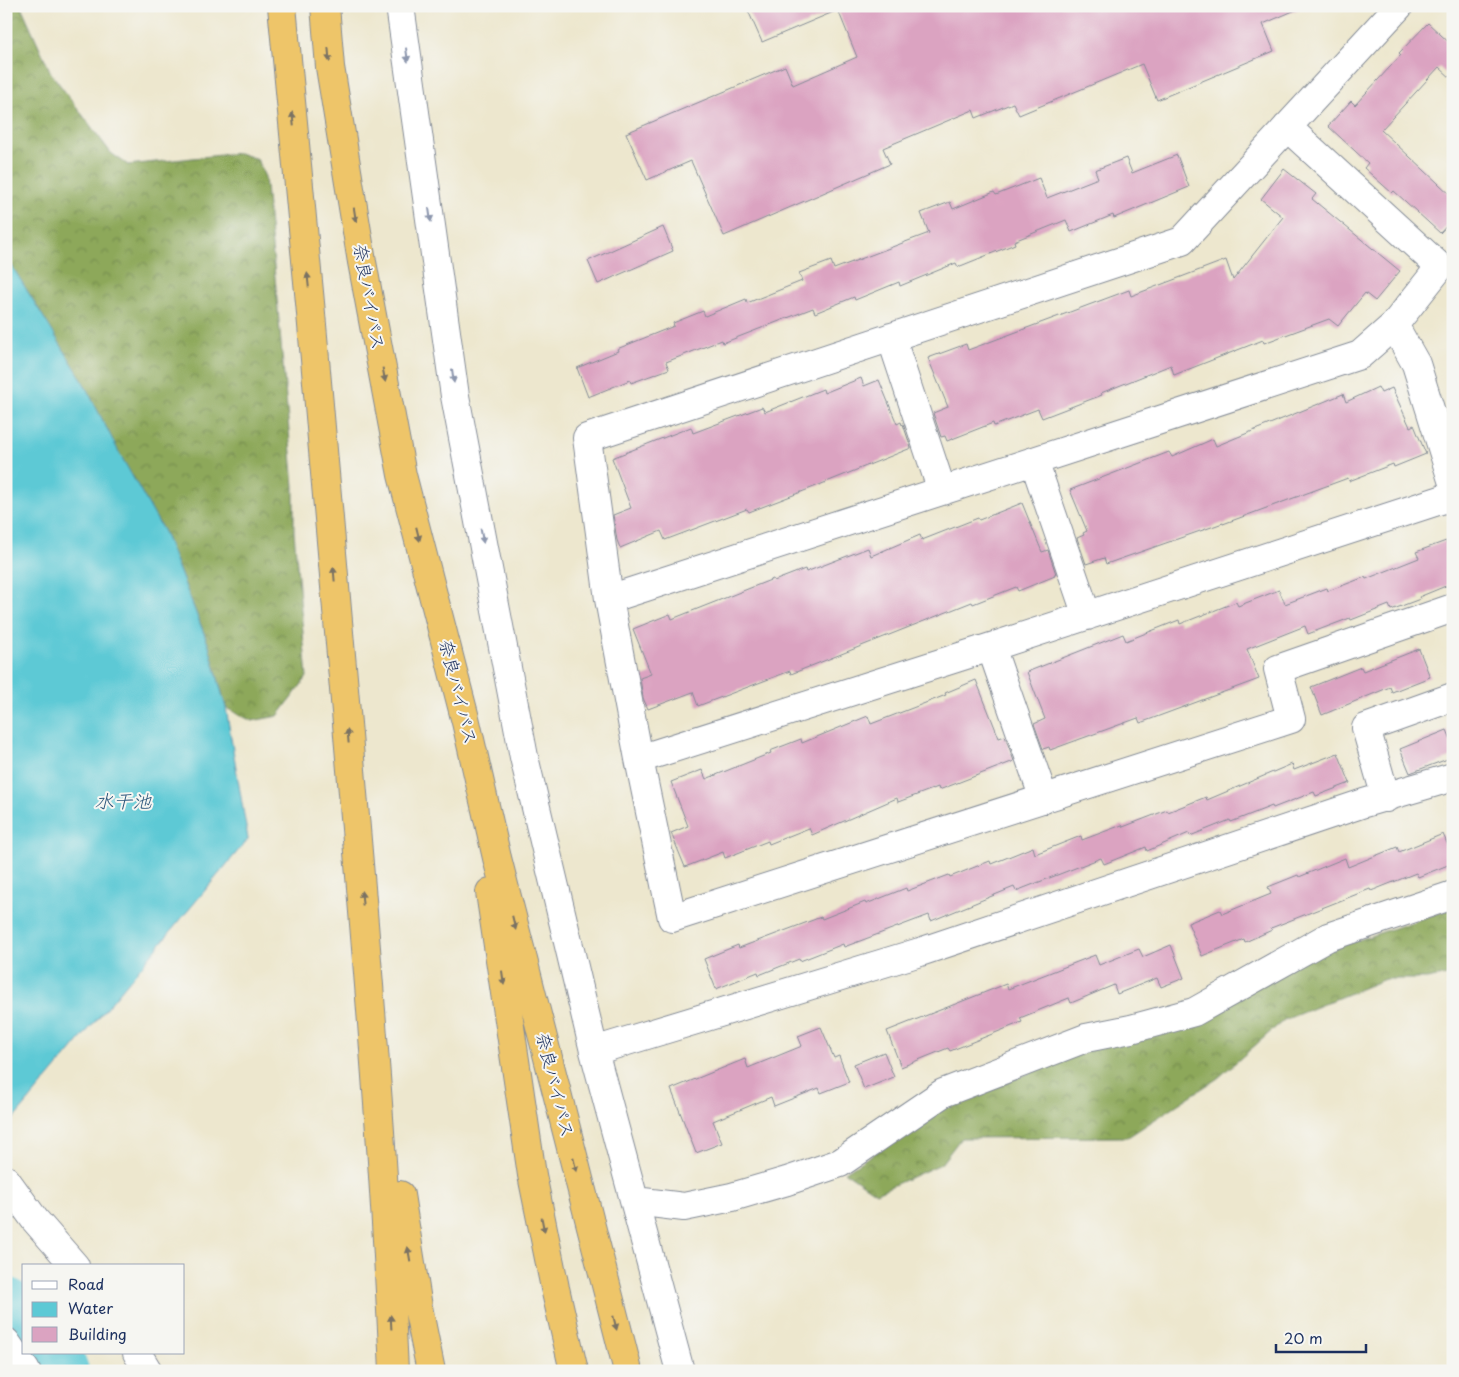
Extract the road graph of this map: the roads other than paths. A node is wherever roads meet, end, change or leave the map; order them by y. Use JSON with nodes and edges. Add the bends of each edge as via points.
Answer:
{"nodes":[{"id":1,"x":282,"y":6,"type":"edge"},
{"id":2,"x":325,"y":6,"type":"edge"},
{"id":3,"x":400,"y":6,"type":"edge"},
{"id":4,"x":1399,"y":6,"type":"edge"},
{"id":5,"x":1287,"y":127,"type":"junction"},
{"id":6,"x":1448,"y":267,"type":"edge"},
{"id":7,"x":1394,"y":325,"type":"junction"},
{"id":8,"x":891,"y":337,"type":"junction"},
{"id":9,"x":1034,"y":461,"type":"junction"},
{"id":10,"x":1453,"y":483,"type":"edge"},
{"id":11,"x":942,"y":491,"type":"junction"},
{"id":12,"x":1453,"y":496,"type":"edge"},
{"id":13,"x":609,"y":599,"type":"junction"},
{"id":14,"x":1453,"y":608,"type":"edge"},
{"id":15,"x":1087,"y":616,"type":"junction"},
{"id":16,"x":991,"y":647,"type":"junction"},
{"id":17,"x":1453,"y":697,"type":"edge"},
{"id":18,"x":466,"y":722,"type":"junction"},
{"id":19,"x":639,"y":760,"type":"junction"},
{"id":20,"x":1453,"y":777,"type":"edge"},
{"id":21,"x":1386,"y":798,"type":"junction"},
{"id":22,"x":1044,"y":799,"type":"junction"},
{"id":23,"x":1453,"y":895,"type":"edge"},
{"id":24,"x":366,"y":939,"type":"junction"},
{"id":25,"x":594,"y":1051,"type":"junction"},
{"id":26,"x":6,"y":1180,"type":"edge"},
{"id":27,"x":635,"y":1200,"type":"junction"},
{"id":28,"x":73,"y":1264,"type":"edge"},
{"id":29,"x":6,"y":1342,"type":"edge"},
{"id":30,"x":138,"y":1354,"type":"edge"},
{"id":31,"x":26,"y":1371,"type":"edge"},
{"id":32,"x":148,"y":1371,"type":"edge"},
{"id":33,"x":394,"y":1371,"type":"edge"},
{"id":34,"x":431,"y":1371,"type":"edge"},
{"id":35,"x":574,"y":1371,"type":"edge"},
{"id":36,"x":628,"y":1371,"type":"edge"},
{"id":37,"x":680,"y":1371,"type":"edge"}],
"edges":[{"from":24,"to":1,"type":"highway","one_way":true},
{"from":2,"to":18,"type":"highway","name":"奈良バイパス","one_way":true,"via":[[330,67],[402,474]]},
{"from":3,"to":25,"type":"street","one_way":true,"via":[[455,396],[524,757]]},
{"from":4,"to":5,"type":"street"},
{"from":5,"to":6,"type":"street"},
{"from":5,"to":8,"type":"street","via":[[1182,241]]},
{"from":6,"to":7,"type":"street"},
{"from":7,"to":9,"type":"street","via":[[1360,355]]},
{"from":7,"to":10,"type":"street","via":[[1416,364]]},
{"from":8,"to":11,"type":"street"},
{"from":8,"to":13,"type":"street","via":[[587,438]]},
{"from":9,"to":11,"type":"street"},
{"from":9,"to":15,"type":"street"},
{"from":11,"to":13,"type":"street"},
{"from":12,"to":15,"type":"street"},
{"from":13,"to":19,"type":"street"},
{"from":14,"to":22,"type":"street","via":[[1278,669],[1292,718]]},
{"from":15,"to":16,"type":"street"},
{"from":16,"to":19,"type":"street"},
{"from":16,"to":22,"type":"street"},
{"from":17,"to":21,"type":"street","via":[[1366,728]]},
{"from":18,"to":35,"type":"highway","one_way":true,"via":[[532,1174]]},
{"from":18,"to":36,"type":"highway","name":"奈良バイパス","one_way":true,"via":[[497,858]]},
{"from":19,"to":22,"type":"street","via":[[672,918]]},
{"from":20,"to":21,"type":"street"},
{"from":21,"to":25,"type":"street","via":[[920,952]]},
{"from":23,"to":27,"type":"street","via":[[1328,937],[1194,1012],[1086,1038],[943,1093],[840,1163],[787,1182],[684,1207]]},
{"from":33,"to":24,"type":"highway","one_way":true},
{"from":34,"to":24,"type":"highway","one_way":true,"via":[[402,1213]]},
{"from":25,"to":27,"type":"street"},
{"from":26,"to":28,"type":"street"},
{"from":27,"to":37,"type":"street"},
{"from":29,"to":31,"type":"street"},
{"from":30,"to":32,"type":"street"}]}
